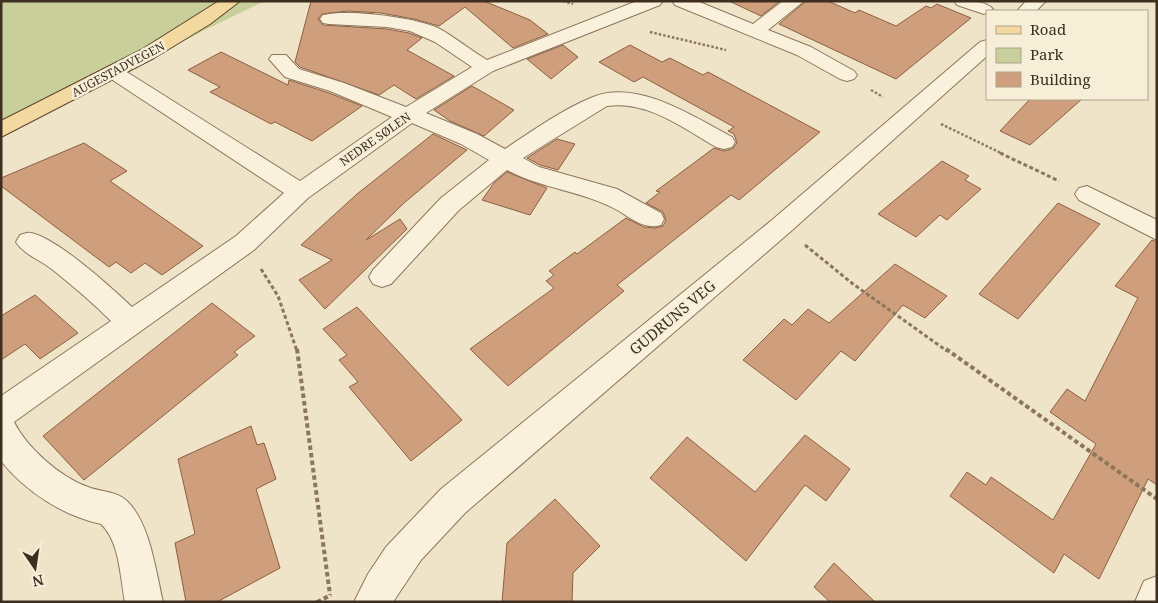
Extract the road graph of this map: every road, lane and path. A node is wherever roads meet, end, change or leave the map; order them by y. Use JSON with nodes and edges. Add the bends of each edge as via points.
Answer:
{"nodes":[{"id":1,"x":231,"y":1,"type":"edge"},
{"id":2,"x":654,"y":1,"type":"edge"},
{"id":3,"x":681,"y":1,"type":"edge"},
{"id":4,"x":795,"y":1,"type":"edge"},
{"id":5,"x":963,"y":1,"type":"edge"},
{"id":6,"x":1037,"y":1,"type":"edge"},
{"id":7,"x":628,"y":5,"type":"edge"},
{"id":8,"x":984,"y":9,"type":"dead end"},
{"id":9,"x":1027,"y":10,"type":"edge"},
{"id":10,"x":329,"y":19,"type":"dead end"},
{"id":11,"x":756,"y":30,"type":"junction"},
{"id":12,"x":986,"y":47,"type":"edge"},
{"id":13,"x":279,"y":59,"type":"dead end"},
{"id":14,"x":486,"y":67,"type":"junction"},
{"id":15,"x":115,"y":73,"type":"junction"},
{"id":16,"x":847,"y":75,"type":"joint"},
{"id":17,"x":914,"y":110,"type":"junction"},
{"id":18,"x":410,"y":114,"type":"junction"},
{"id":19,"x":1,"y":130,"type":"edge"},
{"id":20,"x":724,"y":142,"type":"dead end"},
{"id":21,"x":503,"y":160,"type":"junction"},
{"id":22,"x":300,"y":192,"type":"junction"},
{"id":23,"x":1087,"y":194,"type":"joint"},
{"id":24,"x":652,"y":219,"type":"dead end"},
{"id":25,"x":781,"y":226,"type":"junction"},
{"id":26,"x":1157,"y":231,"type":"edge"},
{"id":27,"x":30,"y":242,"type":"dead end"},
{"id":28,"x":245,"y":243,"type":"junction"},
{"id":29,"x":382,"y":277,"type":"dead end"},
{"id":30,"x":130,"y":322,"type":"junction"},
{"id":31,"x":1,"y":414,"type":"edge"},
{"id":32,"x":1,"y":429,"type":"edge"},
{"id":33,"x":1157,"y":499,"type":"edge"},
{"id":34,"x":1157,"y":594,"type":"edge"},
{"id":35,"x":330,"y":595,"type":"dead end"},
{"id":36,"x":144,"y":602,"type":"edge"},
{"id":37,"x":373,"y":602,"type":"edge"},
{"id":38,"x":1154,"y":602,"type":"edge"}],
"edges":[{"from":1,"to":15,"type":"main road","name":"AUGESTADVEGEN"},
{"from":2,"to":7,"type":"street","name":"NEDRE SØLEN"},
{"from":3,"to":11,"type":"street"},
{"from":4,"to":11,"type":"street"},
{"from":5,"to":8,"type":"street"},
{"from":6,"to":9,"type":"street"},
{"from":7,"to":14,"type":"street","name":"NEDRE SØLEN"},
{"from":10,"to":14,"type":"street","via":[[410,26],[442,38],[472,61]]},
{"from":11,"to":16,"type":"street"},
{"from":12,"to":17,"type":"street","name":"GUDRUNS VEG"},
{"from":13,"to":18,"type":"street","via":[[292,73]]},
{"from":14,"to":18,"type":"street","name":"NEDRE SØLEN"},
{"from":15,"to":19,"type":"main road","name":"AUGESTADVEGEN"},
{"from":15,"to":22,"type":"street"},
{"from":16,"to":17,"type":"path","via":[[878,95]]},
{"from":17,"to":23,"type":"path"},
{"from":17,"to":25,"type":"street","name":"GUDRUNS VEG"},
{"from":18,"to":21,"type":"street","via":[[469,139]]},
{"from":18,"to":22,"type":"street","name":"NEDRE SØLEN"},
{"from":20,"to":21,"type":"street","via":[[648,104],[613,99],[601,101]]},
{"from":21,"to":24,"type":"street","via":[[531,173],[609,195]]},
{"from":21,"to":29,"type":"street","via":[[422,232]]},
{"from":22,"to":28,"type":"street","name":"NEDRE SØLEN"},
{"from":23,"to":26,"type":"street"},
{"from":25,"to":33,"type":"path","via":[[853,284]]},
{"from":25,"to":37,"type":"street","name":"GUDRUNS VEG","via":[[453,501],[410,544],[388,573]]},
{"from":27,"to":30,"type":"street","via":[[100,293]]},
{"from":28,"to":30,"type":"street","name":"NEDRE SØLEN"},
{"from":28,"to":35,"type":"path","via":[[278,296],[297,347]]},
{"from":30,"to":31,"type":"street","name":"NEDRE SØLEN"},
{"from":32,"to":36,"type":"street","via":[[15,453],[59,490],[86,504],[115,512],[130,544]]},
{"from":34,"to":38,"type":"street"}]}
